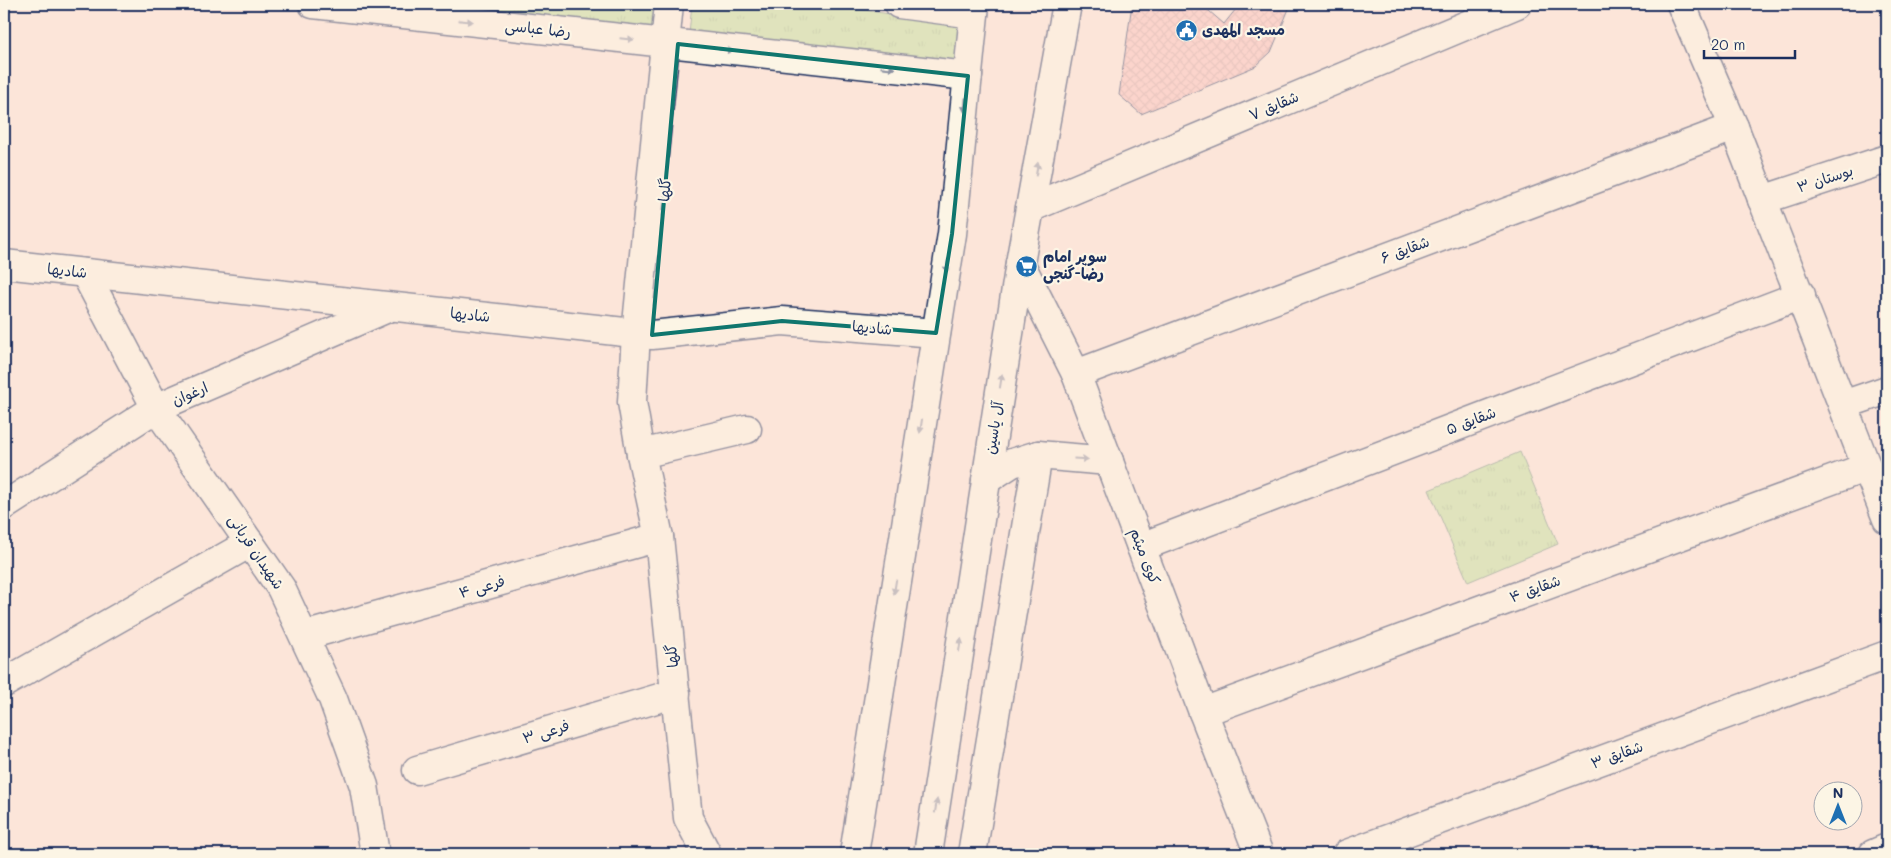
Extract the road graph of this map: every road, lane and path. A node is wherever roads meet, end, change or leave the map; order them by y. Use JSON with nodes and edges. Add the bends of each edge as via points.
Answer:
{"nodes":[{"id":1,"x":313,"y":4,"type":"edge"},
{"id":2,"x":669,"y":4,"type":"edge"},
{"id":3,"x":683,"y":4,"type":"edge"},
{"id":4,"x":899,"y":4,"type":"edge"},
{"id":5,"x":1067,"y":4,"type":"edge"},
{"id":6,"x":1517,"y":4,"type":"edge"},
{"id":7,"x":1681,"y":4,"type":"edge"},
{"id":8,"x":974,"y":9,"type":"edge"},
{"id":9,"x":671,"y":44,"type":"junction"},
{"id":10,"x":968,"y":76,"type":"junction"},
{"id":11,"x":1734,"y":127,"type":"junction"},
{"id":12,"x":1887,"y":159,"type":"edge"},
{"id":13,"x":1762,"y":200,"type":"junction"},
{"id":14,"x":1030,"y":208,"type":"junction"},
{"id":15,"x":1020,"y":263,"type":"junction"},
{"id":16,"x":4,"y":264,"type":"edge"},
{"id":17,"x":85,"y":273,"type":"junction"},
{"id":18,"x":1801,"y":295,"type":"junction"},
{"id":19,"x":390,"y":307,"type":"junction"},
{"id":20,"x":936,"y":333,"type":"junction"},
{"id":21,"x":644,"y":334,"type":"junction"},
{"id":22,"x":1076,"y":374,"type":"junction"},
{"id":23,"x":1887,"y":390,"type":"edge"},
{"id":24,"x":1843,"y":405,"type":"junction"},
{"id":25,"x":156,"y":408,"type":"junction"},
{"id":26,"x":747,"y":428,"type":"dead end"},
{"id":27,"x":641,"y":454,"type":"junction"},
{"id":28,"x":1038,"y":456,"type":"junction"},
{"id":29,"x":1109,"y":461,"type":"junction"},
{"id":30,"x":1867,"y":467,"type":"junction"},
{"id":31,"x":986,"y":480,"type":"junction"},
{"id":32,"x":4,"y":506,"type":"edge"},
{"id":33,"x":1887,"y":520,"type":"edge"},
{"id":34,"x":659,"y":537,"type":"junction"},
{"id":35,"x":250,"y":543,"type":"junction"},
{"id":36,"x":1141,"y":547,"type":"junction"},
{"id":37,"x":304,"y":636,"type":"junction"},
{"id":38,"x":1887,"y":655,"type":"edge"},
{"id":39,"x":4,"y":683,"type":"edge"},
{"id":40,"x":676,"y":693,"type":"junction"},
{"id":41,"x":1203,"y":712,"type":"junction"},
{"id":42,"x":417,"y":770,"type":"dead end"},
{"id":43,"x":1887,"y":848,"type":"edge"},
{"id":44,"x":375,"y":854,"type":"edge"},
{"id":45,"x":707,"y":854,"type":"edge"},
{"id":46,"x":854,"y":854,"type":"edge"},
{"id":47,"x":928,"y":854,"type":"edge"},
{"id":48,"x":972,"y":854,"type":"edge"},
{"id":49,"x":1259,"y":854,"type":"edge"},
{"id":50,"x":1347,"y":854,"type":"edge"},
{"id":51,"x":1873,"y":854,"type":"edge"}],
"edges":[{"from":1,"to":9,"type":"street","name":"رضا عباسی","one_way":true},
{"from":2,"to":9,"type":"street"},
{"from":3,"to":9,"type":"street"},
{"from":4,"to":8,"type":"street"},
{"from":14,"to":5,"type":"street","name":"آل یاسین","one_way":true},
{"from":6,"to":14,"type":"street","name":"شقایق ۷"},
{"from":7,"to":11,"type":"street"},
{"from":8,"to":10,"type":"street"},
{"from":9,"to":10,"type":"street","name":"رضا عباسی","one_way":true},
{"from":9,"to":21,"type":"street","name":"گلها"},
{"from":10,"to":20,"type":"street","one_way":true,"via":[[952,234]]},
{"from":11,"to":13,"type":"street"},
{"from":11,"to":22,"type":"street","name":"شقایق ۶"},
{"from":12,"to":13,"type":"street","name":"بوستان ۳"},
{"from":13,"to":18,"type":"street"},
{"from":14,"to":15,"type":"street","name":"آل یاسین"},
{"from":15,"to":22,"type":"street","name":"کوی میثم"},
{"from":31,"to":15,"type":"street","name":"آل یاسین","one_way":true},
{"from":16,"to":17,"type":"street","name":"شادیها"},
{"from":17,"to":19,"type":"street","name":"شادیها"},
{"from":17,"to":25,"type":"street","name":"شهیدان قربانی"},
{"from":18,"to":24,"type":"street"},
{"from":18,"to":36,"type":"street","name":"شقایق ۵"},
{"from":19,"to":21,"type":"street","name":"شادیها"},
{"from":19,"to":25,"type":"street","name":"ارغوان"},
{"from":20,"to":21,"type":"street","name":"شادیها","via":[[782,321]]},
{"from":20,"to":46,"type":"street","one_way":true},
{"from":21,"to":27,"type":"street","name":"گلها","via":[[632,402]]},
{"from":22,"to":29,"type":"street","name":"کوی میثم"},
{"from":23,"to":24,"type":"street"},
{"from":24,"to":30,"type":"street"},
{"from":25,"to":32,"type":"street","name":"ارغوان"},
{"from":25,"to":35,"type":"street","name":"شهیدان قربانی"},
{"from":26,"to":27,"type":"street"},
{"from":27,"to":34,"type":"street","name":"گلها"},
{"from":28,"to":29,"type":"street","one_way":true},
{"from":28,"to":31,"type":"street","via":[[1012,463]]},
{"from":28,"to":48,"type":"street"},
{"from":29,"to":36,"type":"street","name":"کوی میثم"},
{"from":30,"to":33,"type":"street"},
{"from":30,"to":41,"type":"street","name":"شقایق ۴"},
{"from":47,"to":31,"type":"street","name":"آل یاسین","one_way":true},
{"from":34,"to":37,"type":"street","name":"فرعی ۴"},
{"from":34,"to":40,"type":"street","name":"گلها"},
{"from":35,"to":37,"type":"street","name":"شهیدان قربانی","via":[[281,588]]},
{"from":35,"to":39,"type":"street"},
{"from":36,"to":41,"type":"street","name":"کوی میثم"},
{"from":37,"to":44,"type":"street","name":"شهیدان قربانی","via":[[333,699],[364,786]]},
{"from":38,"to":50,"type":"street","name":"شقایق ۳"},
{"from":40,"to":42,"type":"street","name":"فرعی ۳"},
{"from":40,"to":45,"type":"street","name":"گلها","via":[[688,818]]},
{"from":41,"to":49,"type":"street","name":"کوی میثم"},
{"from":43,"to":51,"type":"street"}]}
